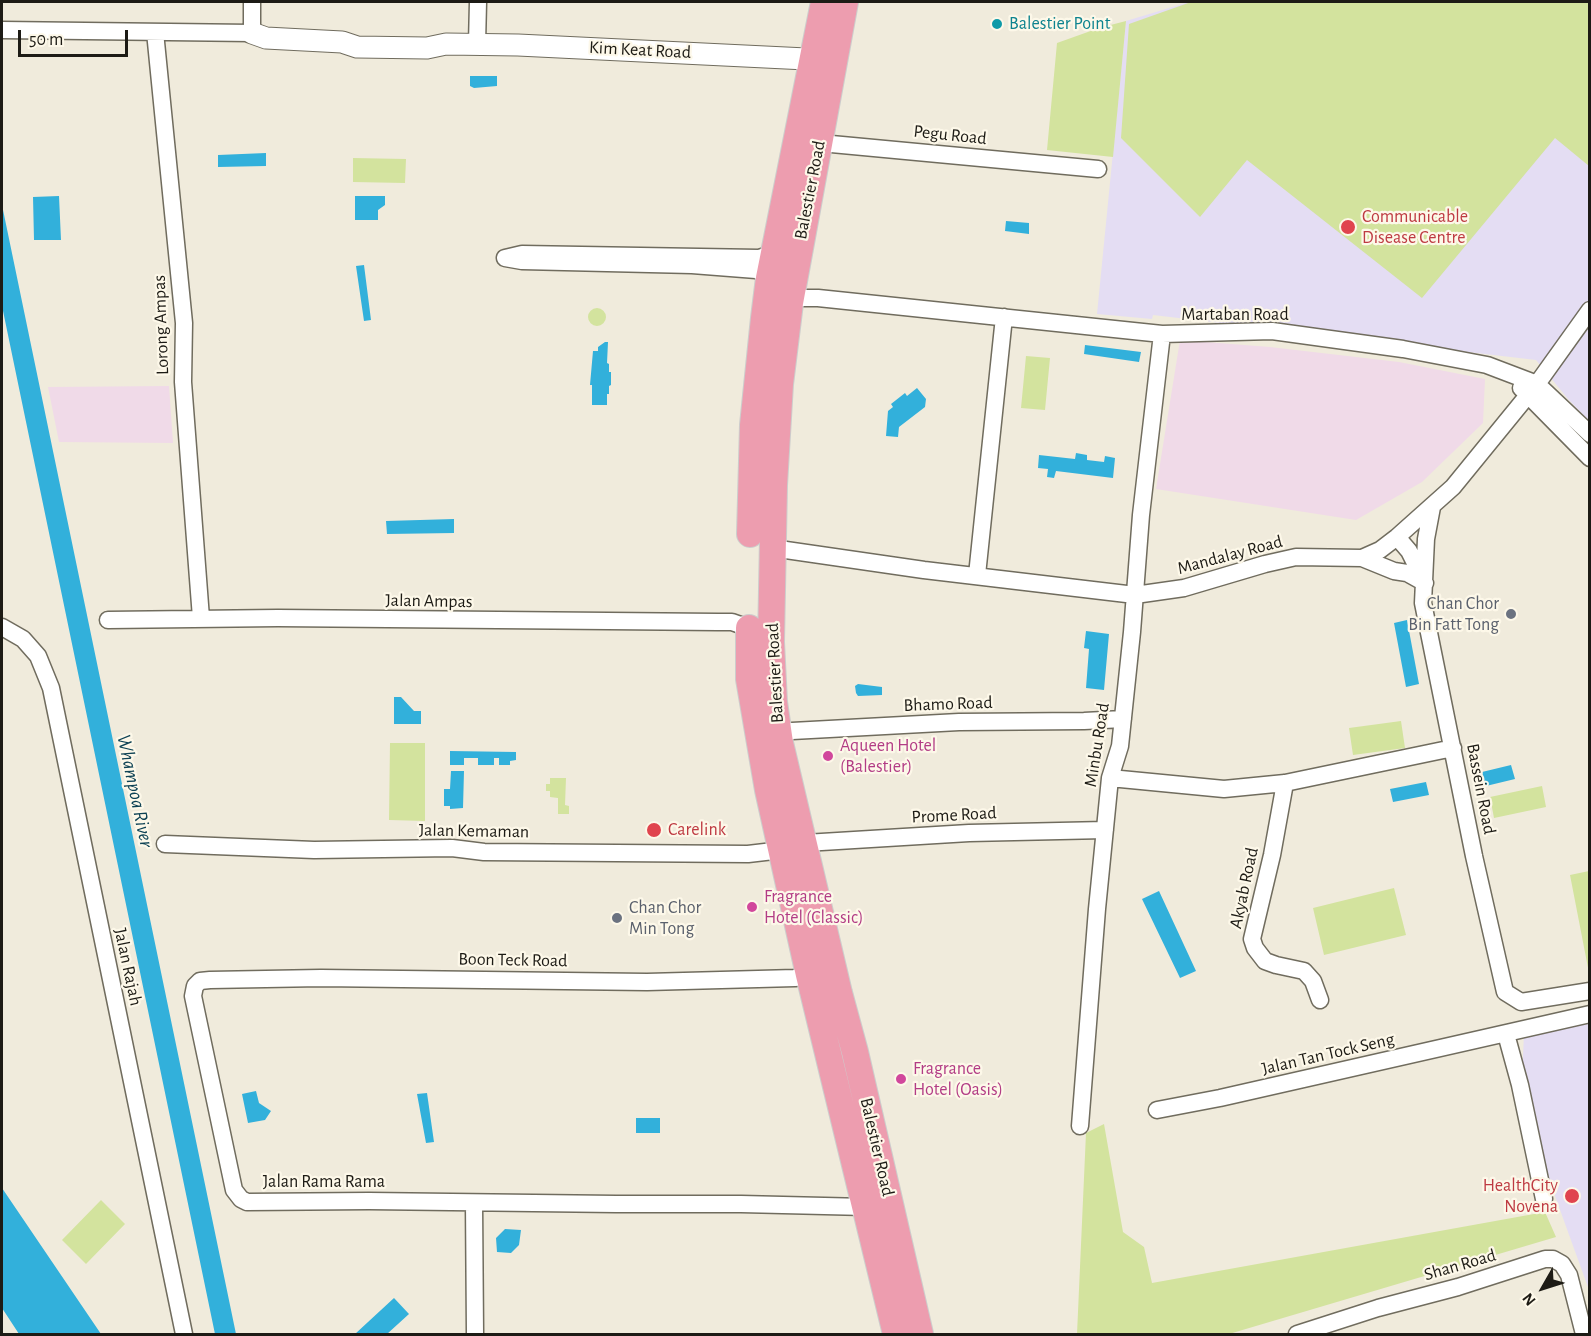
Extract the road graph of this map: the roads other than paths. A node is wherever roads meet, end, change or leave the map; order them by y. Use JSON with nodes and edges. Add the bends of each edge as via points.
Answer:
{"nodes":[{"id":1,"x":252,"y":2,"type":"edge"},
{"id":2,"x":478,"y":2,"type":"edge"},
{"id":3,"x":825,"y":2,"type":"edge"},
{"id":4,"x":845,"y":2,"type":"edge"},
{"id":5,"x":2,"y":30,"type":"edge"},
{"id":6,"x":154,"y":32,"type":"junction"},
{"id":7,"x":252,"y":33,"type":"junction"},
{"id":8,"x":477,"y":44,"type":"junction"},
{"id":9,"x":823,"y":60,"type":"junction"},
{"id":10,"x":808,"y":141,"type":"junction"},
{"id":11,"x":1098,"y":169,"type":"dead end"},
{"id":12,"x":774,"y":253,"type":"junction"},
{"id":13,"x":769,"y":278,"type":"junction"},
{"id":14,"x":790,"y":303,"type":"junction"},
{"id":15,"x":1590,"y":310,"type":"edge"},
{"id":16,"x":1004,"y":317,"type":"junction"},
{"id":17,"x":1162,"y":334,"type":"junction"},
{"id":18,"x":1533,"y":390,"type":"junction"},
{"id":19,"x":1590,"y":434,"type":"edge"},
{"id":20,"x":1590,"y":458,"type":"edge"},
{"id":21,"x":1432,"y":507,"type":"junction"},
{"id":22,"x":750,"y":534,"type":"dead end"},
{"id":23,"x":1397,"y":537,"type":"junction"},
{"id":24,"x":772,"y":548,"type":"junction"},
{"id":25,"x":1362,"y":558,"type":"junction"},
{"id":26,"x":977,"y":575,"type":"junction"},
{"id":27,"x":1425,"y":582,"type":"junction"},
{"id":28,"x":1135,"y":595,"type":"junction"},
{"id":29,"x":201,"y":618,"type":"junction"},
{"id":30,"x":108,"y":620,"type":"dead end"},
{"id":31,"x":2,"y":627,"type":"edge"},
{"id":32,"x":749,"y":628,"type":"joint"},
{"id":33,"x":1123,"y":719,"type":"junction"},
{"id":34,"x":780,"y":743,"type":"junction"},
{"id":35,"x":1453,"y":748,"type":"junction"},
{"id":36,"x":1110,"y":778,"type":"junction"},
{"id":37,"x":1285,"y":783,"type":"junction"},
{"id":38,"x":1105,"y":830,"type":"junction"},
{"id":39,"x":165,"y":843,"type":"dead end"},
{"id":40,"x":794,"y":847,"type":"junction"},
{"id":41,"x":829,"y":951,"type":"junction"},
{"id":42,"x":809,"y":975,"type":"junction"},
{"id":43,"x":1590,"y":991,"type":"edge"},
{"id":44,"x":194,"y":996,"type":"joint"},
{"id":45,"x":1320,"y":1000,"type":"dead end"},
{"id":46,"x":1590,"y":1014,"type":"edge"},
{"id":47,"x":1506,"y":1034,"type":"junction"},
{"id":48,"x":1157,"y":1110,"type":"dead end"},
{"id":49,"x":1080,"y":1126,"type":"dead end"},
{"id":50,"x":1544,"y":1199,"type":"dead end"},
{"id":51,"x":474,"y":1203,"type":"junction"},
{"id":52,"x":866,"y":1207,"type":"junction"},
{"id":53,"x":184,"y":1335,"type":"edge"},
{"id":54,"x":475,"y":1335,"type":"edge"},
{"id":55,"x":896,"y":1335,"type":"edge"},
{"id":56,"x":920,"y":1335,"type":"edge"},
{"id":57,"x":1298,"y":1335,"type":"edge"},
{"id":58,"x":1584,"y":1335,"type":"edge"}],
"edges":[{"from":1,"to":7,"type":"street"},
{"from":2,"to":8,"type":"street"},
{"from":3,"to":9,"type":"main road","name":"Balestier Road"},
{"from":4,"to":9,"type":"main road","name":"Balestier Road"},
{"from":5,"to":6,"type":"street","name":"Kim Keat Road"},
{"from":6,"to":7,"type":"street","name":"Kim Keat Road"},
{"from":6,"to":29,"type":"street","name":"Lorong Ampas","via":[[184,323],[183,382]]},
{"from":7,"to":8,"type":"street","name":"Kim Keat Road","via":[[266,38],[342,42],[356,35]]},
{"from":8,"to":9,"type":"street","name":"Kim Keat Road"},
{"from":9,"to":10,"type":"main road","name":"Balestier Road"},
{"from":10,"to":11,"type":"street","name":"Pegu Road"},
{"from":10,"to":12,"type":"main road","name":"Balestier Road"},
{"from":10,"to":14,"type":"main road","name":"Balestier Road"},
{"from":12,"to":13,"type":"main road","name":"Balestier Road"},
{"from":12,"to":13,"type":"street","name":"Balestier Road","via":[[759,258],[522,254],[505,258],[692,265],[756,270]]},
{"from":13,"to":22,"type":"main road","name":"Balestier Road","via":[[753,425]]},
{"from":14,"to":16,"type":"street","name":"Martaban Road","via":[[807,297]]},
{"from":14,"to":24,"type":"main road","name":"Balestier Road","via":[[777,419]]},
{"from":15,"to":18,"type":"street","name":"Mandalay Road"},
{"from":16,"to":17,"type":"street","name":"Martaban Road"},
{"from":16,"to":26,"type":"street"},
{"from":17,"to":18,"type":"street","name":"Martaban Road","via":[[1272,331],[1403,348],[1500,369]]},
{"from":17,"to":28,"type":"street","name":"Minbu Road"},
{"from":18,"to":19,"type":"street"},
{"from":18,"to":20,"type":"street"},
{"from":18,"to":21,"type":"street","name":"Mandalay Road","via":[[1454,488]]},
{"from":21,"to":23,"type":"street","name":"Mandalay Road"},
{"from":21,"to":27,"type":"street","name":"Bassein Road","via":[[1426,538]]},
{"from":23,"to":25,"type":"street","name":"Mandalay Road"},
{"from":23,"to":27,"type":"street","name":"Bassein Road"},
{"from":24,"to":26,"type":"street","name":"Mandalay Road"},
{"from":24,"to":34,"type":"main road","name":"Balestier Road","via":[[771,642]]},
{"from":25,"to":27,"type":"street"},
{"from":25,"to":28,"type":"street","name":"Mandalay Road","via":[[1296,557],[1184,588]]},
{"from":26,"to":28,"type":"street","name":"Mandalay Road"},
{"from":27,"to":35,"type":"street","name":"Bassein Road","via":[[1423,603]]},
{"from":28,"to":33,"type":"street","name":"Minbu Road"},
{"from":29,"to":30,"type":"street","name":"Jalan Ampas"},
{"from":29,"to":32,"type":"street","name":"Jalan Ampas","via":[[732,622]]},
{"from":31,"to":53,"type":"street","name":"Jalan Rajah","via":[[23,639],[38,656],[51,688]]},
{"from":32,"to":40,"type":"main road","name":"Balestier Road","via":[[748,680],[755,726]]},
{"from":33,"to":34,"type":"street","name":"Bhamo Road","via":[[792,731]]},
{"from":33,"to":36,"type":"street","name":"Minbu Road"},
{"from":34,"to":40,"type":"main road","name":"Balestier Road"},
{"from":35,"to":37,"type":"street"},
{"from":35,"to":43,"type":"street","name":"Bassein Road","via":[[1505,992],[1521,1002]]},
{"from":36,"to":37,"type":"street","via":[[1224,789]]},
{"from":36,"to":38,"type":"street","name":"Minbu Road"},
{"from":37,"to":45,"type":"street","name":"Akyab Road","via":[[1252,939],[1265,961],[1304,971],[1313,981]]},
{"from":38,"to":40,"type":"street","name":"Prome Road","via":[[969,833]]},
{"from":38,"to":49,"type":"street","name":"Minbu Road"},
{"from":39,"to":40,"type":"street","name":"Jalan Kemaman","via":[[314,850],[452,848],[484,852],[748,854]]},
{"from":40,"to":41,"type":"main road","name":"Balestier Road"},
{"from":40,"to":42,"type":"main road","name":"Balestier Road"},
{"from":41,"to":42,"type":"street","via":[[820,971]]},
{"from":41,"to":56,"type":"main road","name":"Balestier Road"},
{"from":42,"to":44,"type":"street","name":"Boon Teck Road","via":[[647,982],[210,980],[195,986]]},
{"from":42,"to":52,"type":"main road","name":"Balestier Road"},
{"from":44,"to":51,"type":"street","name":"Jalan Rama Rama","via":[[234,1190],[241,1199]]},
{"from":46,"to":47,"type":"street","name":"Jalan Tan Tock Seng"},
{"from":47,"to":48,"type":"street","name":"Jalan Tan Tock Seng"},
{"from":47,"to":50,"type":"street"},
{"from":51,"to":52,"type":"street","name":"Jalan Rama Rama"},
{"from":51,"to":54,"type":"street"},
{"from":52,"to":55,"type":"main road","name":"Balestier Road"},
{"from":57,"to":58,"type":"street","name":"Shan Road","via":[[1545,1259],[1562,1264],[1569,1275]]}]}
